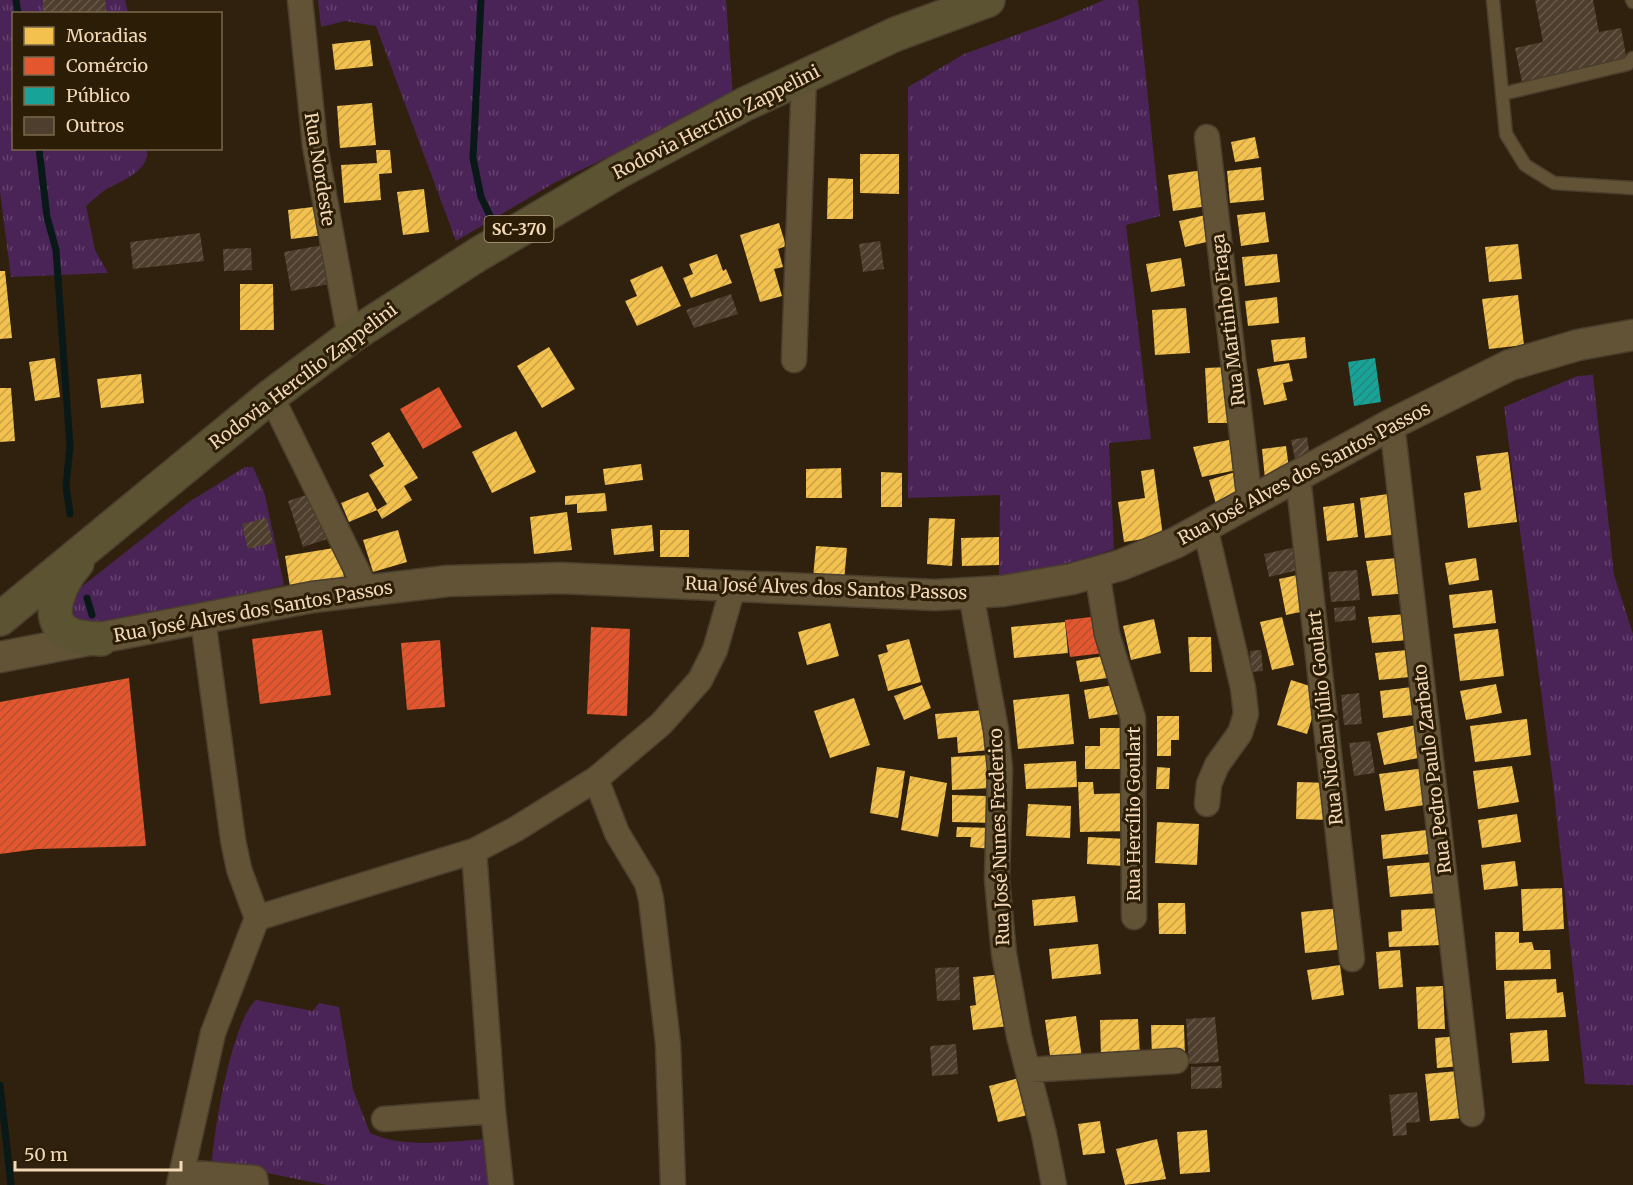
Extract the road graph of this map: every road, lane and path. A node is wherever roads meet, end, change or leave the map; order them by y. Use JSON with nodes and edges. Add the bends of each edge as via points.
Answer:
{"nodes":[{"id":1,"x":300,"y":0,"type":"edge"},
{"id":2,"x":988,"y":0,"type":"edge"},
{"id":3,"x":1493,"y":0,"type":"edge"},
{"id":4,"x":1633,"y":58,"type":"edge"},
{"id":5,"x":804,"y":77,"type":"junction"},
{"id":6,"x":1502,"y":94,"type":"junction"},
{"id":7,"x":1207,"y":137,"type":"dead end"},
{"id":8,"x":1633,"y":188,"type":"edge"},
{"id":9,"x":1633,"y":335,"type":"edge"},
{"id":10,"x":350,"y":337,"type":"junction"},
{"id":11,"x":794,"y":360,"type":"dead end"},
{"id":12,"x":271,"y":396,"type":"junction"},
{"id":13,"x":1392,"y":424,"type":"junction"},
{"id":14,"x":1298,"y":477,"type":"junction"},
{"id":15,"x":1250,"y":503,"type":"junction"},
{"id":16,"x":1205,"y":527,"type":"junction"},
{"id":17,"x":98,"y":539,"type":"junction"},
{"id":18,"x":1097,"y":573,"type":"junction"},
{"id":19,"x":734,"y":584,"type":"junction"},
{"id":20,"x":38,"y":587,"type":"junction"},
{"id":21,"x":366,"y":589,"type":"junction"},
{"id":22,"x":971,"y":594,"type":"junction"},
{"id":23,"x":0,"y":619,"type":"edge"},
{"id":24,"x":203,"y":620,"type":"junction"},
{"id":25,"x":100,"y":639,"type":"junction"},
{"id":26,"x":0,"y":642,"type":"edge"},
{"id":27,"x":41,"y":649,"type":"junction"},
{"id":28,"x":0,"y":657,"type":"edge"},
{"id":29,"x":596,"y":779,"type":"junction"},
{"id":30,"x":1207,"y":804,"type":"dead end"},
{"id":31,"x":474,"y":851,"type":"junction"},
{"id":32,"x":1134,"y":917,"type":"dead end"},
{"id":33,"x":257,"y":918,"type":"junction"},
{"id":34,"x":1352,"y":959,"type":"dead end"},
{"id":35,"x":1176,"y":1061,"type":"dead end"},
{"id":36,"x":1028,"y":1071,"type":"junction"},
{"id":37,"x":493,"y":1111,"type":"junction"},
{"id":38,"x":1472,"y":1114,"type":"dead end"},
{"id":39,"x":384,"y":1119,"type":"dead end"},
{"id":40,"x":181,"y":1178,"type":"edge"},
{"id":41,"x":256,"y":1185,"type":"edge"},
{"id":42,"x":501,"y":1185,"type":"edge"},
{"id":43,"x":673,"y":1185,"type":"edge"},
{"id":44,"x":1054,"y":1185,"type":"edge"}],
"edges":[{"from":1,"to":10,"type":"street","name":"Rua Nordeste","via":[[315,146]]},
{"from":2,"to":5,"type":"main road","name":"Rodovia Hercílio Zappelini","number":"SC-370","via":[[896,34]]},
{"from":3,"to":6,"type":"lane"},
{"from":4,"to":6,"type":"lane","via":[[1628,64]]},
{"from":5,"to":10,"type":"main road","name":"Rodovia Hercílio Zappelini","number":"SC-370","via":[[745,104],[577,195]]},
{"from":5,"to":11,"type":"street"},
{"from":6,"to":8,"type":"lane","via":[[1506,134],[1525,165],[1554,183]]},
{"from":7,"to":15,"type":"street","name":"Rua Martinho Fraga"},
{"from":9,"to":13,"type":"street","name":"Rua José Alves dos Santos Passos","via":[[1578,345],[1510,365]]},
{"from":10,"to":12,"type":"main road","name":"Rodovia Hercílio Zappelini","number":"SC-370"},
{"from":12,"to":17,"type":"main road","name":"Rodovia Hercílio Zappelini","number":"SC-370"},
{"from":12,"to":21,"type":"street"},
{"from":13,"to":14,"type":"street","name":"Rua José Alves dos Santos Passos"},
{"from":13,"to":38,"type":"street","name":"Rua Pedro Paulo Zarbato"},
{"from":14,"to":15,"type":"street","name":"Rua José Alves dos Santos Passos"},
{"from":14,"to":34,"type":"street","name":"Rua Nicolau Júlio Goulart"},
{"from":15,"to":16,"type":"street","name":"Rua José Alves dos Santos Passos"},
{"from":16,"to":18,"type":"street","name":"Rua José Alves dos Santos Passos"},
{"from":16,"to":30,"type":"street","via":[[1246,714],[1240,733],[1216,765]]},
{"from":17,"to":20,"type":"main road","name":"Rodovia Hercílio Zappelini","number":"SC-370"},
{"from":17,"to":25,"type":"main road","via":[[65,579],[56,613],[67,633]]},
{"from":18,"to":22,"type":"street","name":"Rua José Alves dos Santos Passos","via":[[1038,586]]},
{"from":18,"to":32,"type":"street","name":"Rua Hercílio Goulart","via":[[1107,634],[1133,718]]},
{"from":19,"to":21,"type":"street","name":"Rua José Alves dos Santos Passos","via":[[508,578]]},
{"from":19,"to":22,"type":"street","name":"Rua José Alves dos Santos Passos","via":[[891,594]]},
{"from":19,"to":29,"type":"street","via":[[715,650],[700,680],[661,724]]},
{"from":20,"to":23,"type":"main road","name":"Rodovia Hercílio Zappelini","number":"SC-370"},
{"from":20,"to":25,"type":"main road","via":[[35,622],[44,636],[63,642]]},
{"from":21,"to":24,"type":"street","name":"Rua José Alves dos Santos Passos"},
{"from":22,"to":36,"type":"street","name":"Rua José Nunes Frederico","via":[[1000,769],[999,916],[1008,987]]},
{"from":24,"to":25,"type":"street","name":"Rua José Alves dos Santos Passos"},
{"from":24,"to":33,"type":"street","via":[[232,840]]},
{"from":25,"to":27,"type":"street","name":"Rua José Alves dos Santos Passos"},
{"from":26,"to":27,"type":"street","name":"Rua José Alves dos Santos Passos"},
{"from":27,"to":28,"type":"street","name":"Rua José Alves dos Santos Passos"},
{"from":29,"to":31,"type":"street"},
{"from":29,"to":43,"type":"street","via":[[617,833],[647,883],[651,899],[668,1044]]},
{"from":31,"to":33,"type":"street"},
{"from":31,"to":37,"type":"street"},
{"from":33,"to":40,"type":"street","via":[[213,1032]]},
{"from":35,"to":36,"type":"street"},
{"from":36,"to":44,"type":"street","name":"Rua José Nunes Frederico"},
{"from":37,"to":39,"type":"street"},
{"from":37,"to":42,"type":"street"},
{"from":40,"to":41,"type":"street","via":[[255,1178]]}]}
